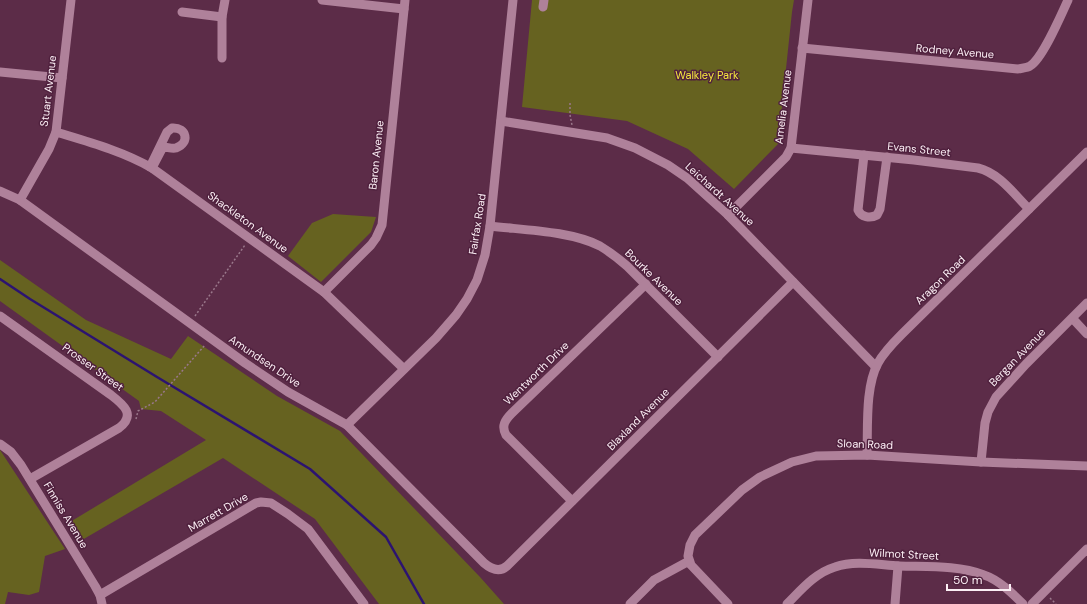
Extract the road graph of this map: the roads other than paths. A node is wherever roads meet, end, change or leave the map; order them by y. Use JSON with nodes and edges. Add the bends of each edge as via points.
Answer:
{"nodes":[{"id":1,"x":71,"y":0,"type":"edge"},
{"id":2,"x":225,"y":0,"type":"edge"},
{"id":3,"x":322,"y":0,"type":"edge"},
{"id":4,"x":513,"y":0,"type":"edge"},
{"id":5,"x":808,"y":0,"type":"edge"},
{"id":6,"x":1068,"y":0,"type":"edge"},
{"id":7,"x":404,"y":4,"type":"edge"},
{"id":8,"x":182,"y":12,"type":"dead end"},
{"id":9,"x":222,"y":17,"type":"junction"},
{"id":10,"x":802,"y":48,"type":"junction"},
{"id":11,"x":222,"y":58,"type":"dead end"},
{"id":12,"x":0,"y":72,"type":"edge"},
{"id":13,"x":62,"y":78,"type":"junction"},
{"id":14,"x":501,"y":122,"type":"junction"},
{"id":15,"x":56,"y":132,"type":"junction"},
{"id":16,"x":791,"y":148,"type":"junction"},
{"id":17,"x":1087,"y":152,"type":"edge"},
{"id":18,"x":864,"y":155,"type":"junction"},
{"id":19,"x":888,"y":157,"type":"junction"},
{"id":20,"x":151,"y":167,"type":"junction"},
{"id":21,"x":0,"y":191,"type":"edge"},
{"id":22,"x":20,"y":200,"type":"junction"},
{"id":23,"x":1029,"y":209,"type":"junction"},
{"id":24,"x":728,"y":215,"type":"junction"},
{"id":25,"x":490,"y":226,"type":"junction"},
{"id":26,"x":793,"y":282,"type":"junction"},
{"id":27,"x":646,"y":284,"type":"junction"},
{"id":28,"x":324,"y":292,"type":"junction"},
{"id":29,"x":1087,"y":304,"type":"edge"},
{"id":30,"x":0,"y":316,"type":"edge"},
{"id":31,"x":1072,"y":319,"type":"junction"},
{"id":32,"x":1087,"y":334,"type":"edge"},
{"id":33,"x":718,"y":356,"type":"junction"},
{"id":34,"x":876,"y":367,"type":"junction"},
{"id":35,"x":404,"y":370,"type":"junction"},
{"id":36,"x":347,"y":425,"type":"junction"},
{"id":37,"x":0,"y":444,"type":"edge"},
{"id":38,"x":867,"y":455,"type":"junction"},
{"id":39,"x":981,"y":462,"type":"junction"},
{"id":40,"x":1087,"y":466,"type":"edge"},
{"id":41,"x":30,"y":480,"type":"junction"},
{"id":42,"x":572,"y":501,"type":"junction"},
{"id":43,"x":1087,"y":549,"type":"edge"},
{"id":44,"x":689,"y":561,"type":"junction"},
{"id":45,"x":898,"y":566,"type":"junction"},
{"id":46,"x":498,"y":570,"type":"joint"},
{"id":47,"x":101,"y":599,"type":"edge"},
{"id":48,"x":364,"y":604,"type":"edge"},
{"id":49,"x":630,"y":604,"type":"edge"},
{"id":50,"x":728,"y":604,"type":"edge"},
{"id":51,"x":787,"y":604,"type":"edge"},
{"id":52,"x":895,"y":604,"type":"edge"},
{"id":53,"x":1023,"y":604,"type":"edge"},
{"id":54,"x":1032,"y":604,"type":"edge"}],
"edges":[{"from":1,"to":13,"type":"street","name":"Stuart Avenue"},
{"from":2,"to":9,"type":"street"},
{"from":3,"to":7,"type":"street"},
{"from":4,"to":14,"type":"street","name":"Fairfax Road"},
{"from":5,"to":10,"type":"street","name":"Amelia Avenue"},
{"from":6,"to":10,"type":"street","name":"Rodney Avenue","via":[[1038,58],[1030,66],[1018,68]]},
{"from":7,"to":28,"type":"street","name":"Baron Avenue","via":[[382,225],[371,245]]},
{"from":8,"to":9,"type":"street"},
{"from":9,"to":11,"type":"street"},
{"from":10,"to":16,"type":"street","name":"Amelia Avenue"},
{"from":12,"to":13,"type":"street"},
{"from":13,"to":15,"type":"street","name":"Stuart Avenue"},
{"from":14,"to":24,"type":"street","name":"Leichardt Avenue","via":[[574,132],[620,142],[652,156],[687,178]]},
{"from":14,"to":25,"type":"street","name":"Fairfax Road"},
{"from":15,"to":20,"type":"street","name":"Shackleton Avenue","via":[[111,149]]},
{"from":15,"to":22,"type":"street","name":"Stuart Avenue"},
{"from":16,"to":18,"type":"street","name":"Evans Street"},
{"from":16,"to":24,"type":"street","name":"Amelia Avenue","via":[[786,157]]},
{"from":17,"to":23,"type":"street","name":"Aragon Road"},
{"from":18,"to":19,"type":"street","name":"Evans Street"},
{"from":18,"to":19,"type":"street","via":[[858,210],[863,216],[870,217],[877,215],[880,209]]},
{"from":19,"to":23,"type":"street","name":"Evans Street","via":[[982,169],[997,178]]},
{"from":20,"to":20,"type":"street","via":[[167,132],[172,128],[181,130],[186,137],[184,142],[176,148],[163,147]]},
{"from":20,"to":28,"type":"street","name":"Shackleton Avenue"},
{"from":21,"to":22,"type":"street","name":"Amundsen Drive"},
{"from":22,"to":36,"type":"street","name":"Amundsen Drive","via":[[276,384]]},
{"from":23,"to":34,"type":"street","name":"Aragon Road","via":[[902,334]]},
{"from":24,"to":26,"type":"street","name":"Leichardt Avenue"},
{"from":25,"to":27,"type":"street","name":"Bourke Avenue","via":[[563,235],[591,242],[618,258]]},
{"from":25,"to":35,"type":"street","name":"Fairfax Road","via":[[481,270],[467,299],[445,329]]},
{"from":26,"to":33,"type":"street","name":"Blaxland Avenue"},
{"from":26,"to":34,"type":"street","name":"Leichardt Avenue"},
{"from":27,"to":33,"type":"street","name":"Bourke Avenue"},
{"from":27,"to":42,"type":"street","name":"Wentworth Drive","via":[[504,423],[506,435]]},
{"from":28,"to":35,"type":"street","name":"Shackleton Avenue"},
{"from":29,"to":31,"type":"street","name":"Bergan Avenue"},
{"from":30,"to":41,"type":"street","name":"Prosser Street","via":[[111,395],[125,407],[127,414],[124,423],[118,428]]},
{"from":31,"to":32,"type":"street"},
{"from":31,"to":39,"type":"street","name":"Bergan Avenue","via":[[996,396],[985,423]]},
{"from":33,"to":42,"type":"street","name":"Blaxland Avenue"},
{"from":34,"to":38,"type":"street","name":"Aragon Road","via":[[870,392]]},
{"from":35,"to":36,"type":"street","name":"Fairfax Road"},
{"from":36,"to":46,"type":"street","name":"Amundsen Drive","via":[[484,563]]},
{"from":37,"to":41,"type":"street","name":"Finniss Avenue","via":[[11,452]]},
{"from":38,"to":39,"type":"street","name":"Sloan Road"},
{"from":38,"to":44,"type":"street","name":"Sloan Road","via":[[802,458],[760,477],[742,490],[696,535],[690,545]]},
{"from":39,"to":40,"type":"street","name":"Sloan Road"},
{"from":41,"to":47,"type":"street","name":"Finniss Avenue"},
{"from":42,"to":46,"type":"street","name":"Blaxland Avenue","via":[[507,566]]},
{"from":43,"to":54,"type":"street"},
{"from":44,"to":49,"type":"street","via":[[654,580]]},
{"from":44,"to":50,"type":"street"},
{"from":45,"to":51,"type":"street","name":"Wilmot Street","via":[[853,564],[835,567],[812,580]]},
{"from":45,"to":52,"type":"street"},
{"from":45,"to":53,"type":"street","name":"Wilmot Street","via":[[941,568],[985,575]]},
{"from":47,"to":48,"type":"street","name":"Marrett Drive","via":[[261,502],[271,503],[308,530]]}]}
